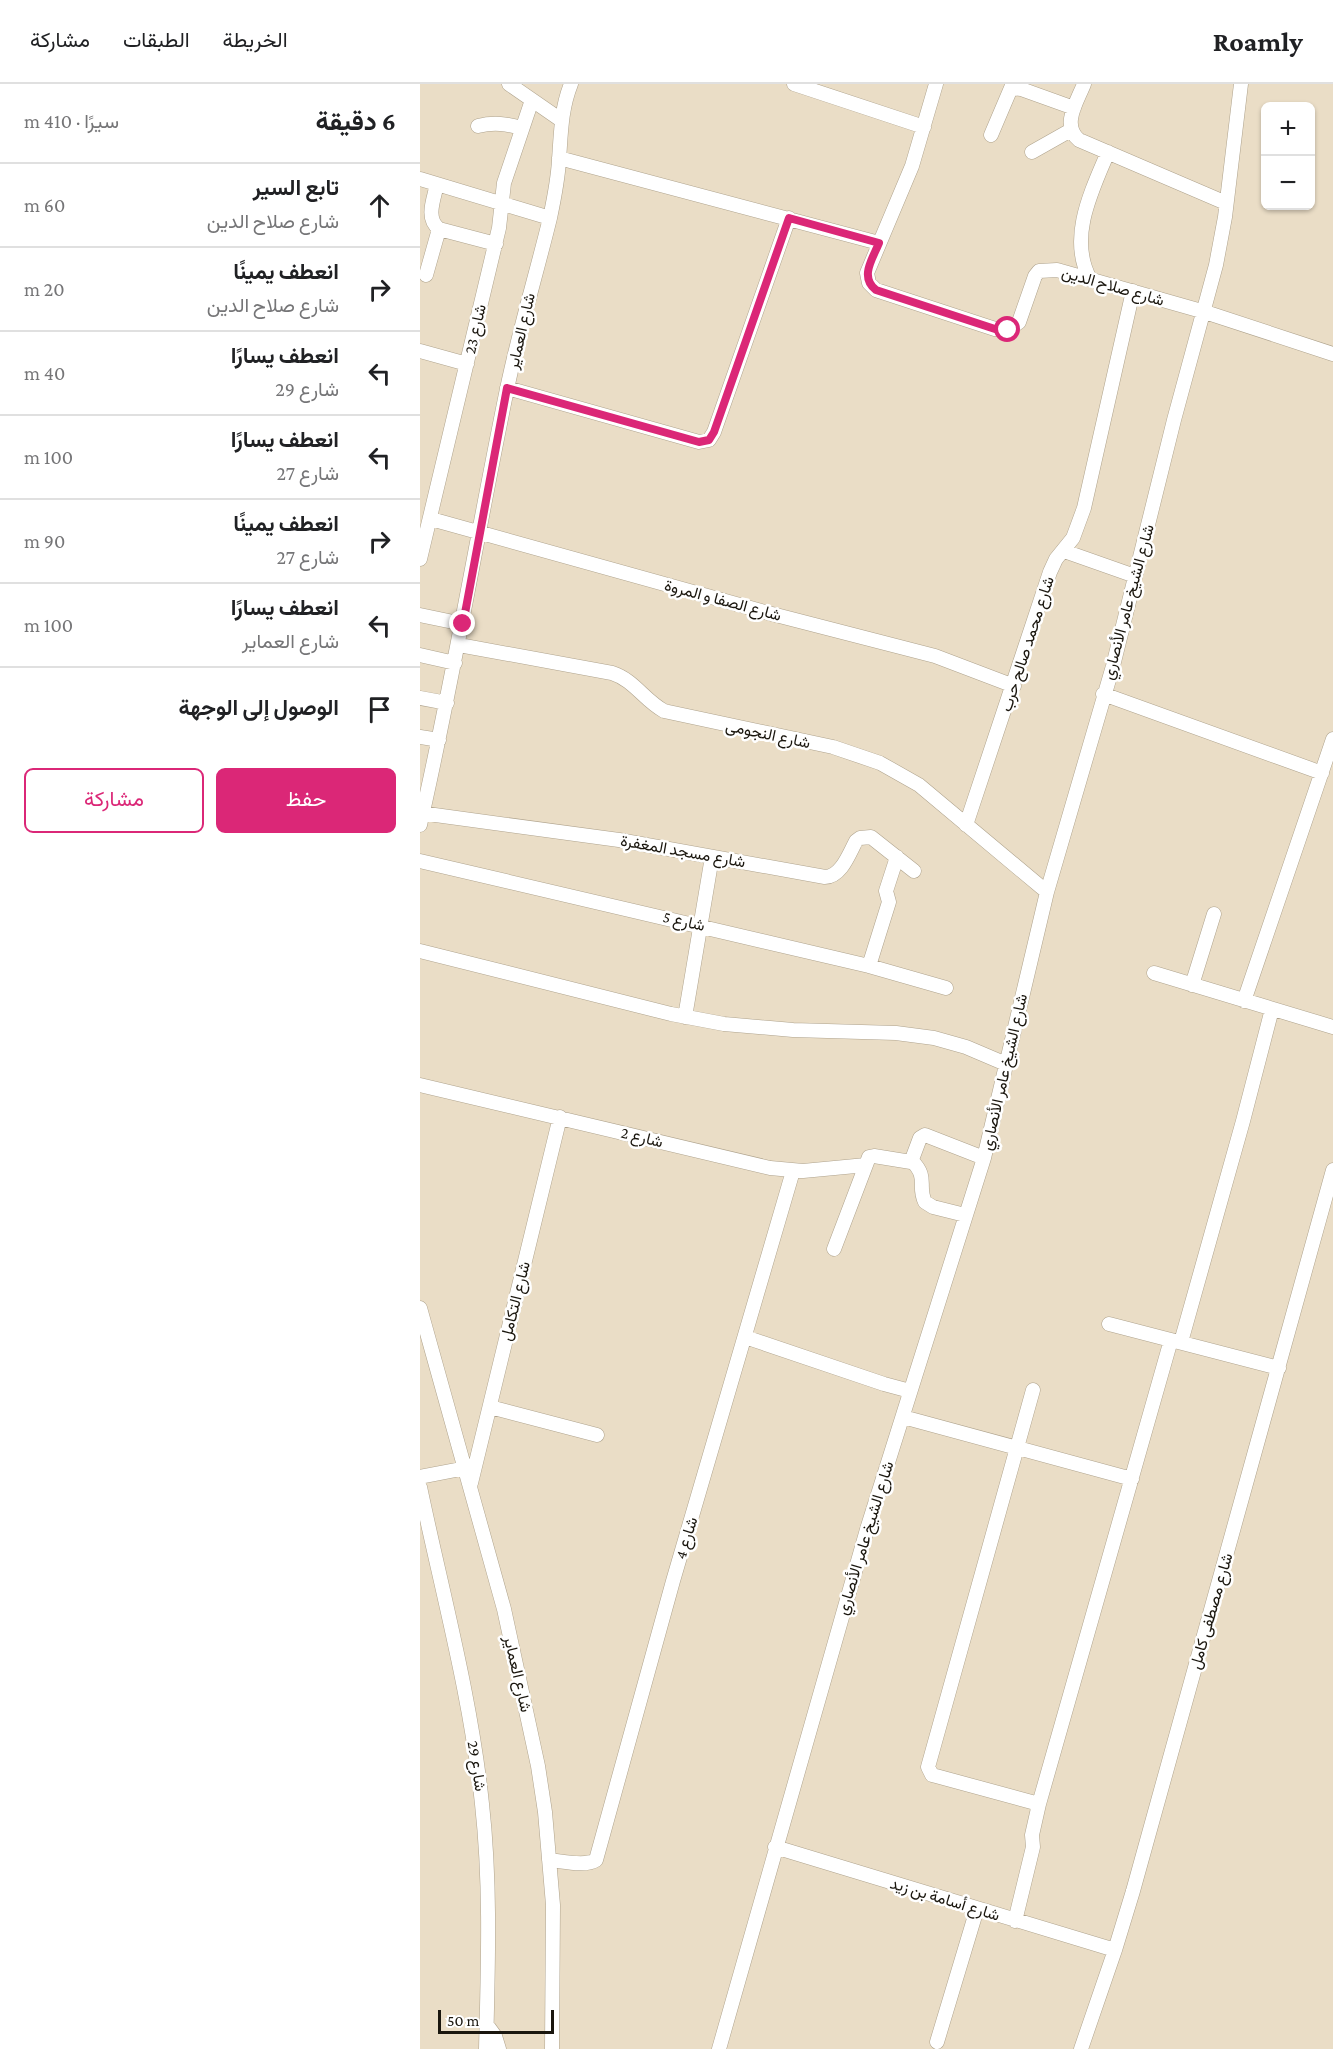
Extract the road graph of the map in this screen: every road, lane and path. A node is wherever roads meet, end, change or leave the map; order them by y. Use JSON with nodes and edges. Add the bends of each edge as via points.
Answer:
{"nodes":[{"id":1,"x":509,"y":84,"type":"edge"},
{"id":2,"x":571,"y":84,"type":"edge"},
{"id":3,"x":794,"y":84,"type":"edge"},
{"id":4,"x":936,"y":84,"type":"edge"},
{"id":5,"x":1084,"y":84,"type":"edge"},
{"id":6,"x":1241,"y":84,"type":"edge"},
{"id":7,"x":532,"y":100,"type":"junction"},
{"id":8,"x":1074,"y":108,"type":"junction"},
{"id":9,"x":561,"y":120,"type":"junction"},
{"id":10,"x":478,"y":126,"type":"dead end"},
{"id":11,"x":924,"y":127,"type":"junction"},
{"id":12,"x":522,"y":128,"type":"junction"},
{"id":13,"x":1071,"y":130,"type":"junction"},
{"id":14,"x":991,"y":135,"type":"dead end"},
{"id":15,"x":1032,"y":152,"type":"dead end"},
{"id":16,"x":1108,"y":152,"type":"junction"},
{"id":17,"x":560,"y":158,"type":"junction"},
{"id":18,"x":420,"y":179,"type":"edge"},
{"id":19,"x":437,"y":184,"type":"junction"},
{"id":20,"x":502,"y":202,"type":"junction"},
{"id":21,"x":1227,"y":203,"type":"junction"},
{"id":22,"x":550,"y":218,"type":"junction"},
{"id":23,"x":789,"y":218,"type":"junction"},
{"id":24,"x":439,"y":229,"type":"junction"},
{"id":25,"x":879,"y":243,"type":"junction"},
{"id":26,"x":496,"y":244,"type":"junction"},
{"id":27,"x":426,"y":275,"type":"dead end"},
{"id":28,"x":1090,"y":279,"type":"junction"},
{"id":29,"x":1133,"y":291,"type":"junction"},
{"id":30,"x":1205,"y":312,"type":"junction"},
{"id":31,"x":420,"y":351,"type":"edge"},
{"id":32,"x":1333,"y":354,"type":"edge"},
{"id":33,"x":467,"y":364,"type":"junction"},
{"id":34,"x":507,"y":388,"type":"junction"},
{"id":35,"x":428,"y":513,"type":"edge"},
{"id":36,"x":479,"y":533,"type":"junction"},
{"id":37,"x":1064,"y":551,"type":"junction"},
{"id":38,"x":420,"y":559,"type":"edge"},
{"id":39,"x":1136,"y":576,"type":"junction"},
{"id":40,"x":420,"y":615,"type":"edge"},
{"id":41,"x":463,"y":624,"type":"junction"},
{"id":42,"x":459,"y":645,"type":"junction"},
{"id":43,"x":420,"y":655,"type":"edge"},
{"id":44,"x":455,"y":663,"type":"junction"},
{"id":45,"x":1014,"y":686,"type":"junction"},
{"id":46,"x":1103,"y":694,"type":"junction"},
{"id":47,"x":420,"y":698,"type":"edge"},
{"id":48,"x":447,"y":703,"type":"junction"},
{"id":49,"x":420,"y":736,"type":"edge"},
{"id":50,"x":1333,"y":739,"type":"edge"},
{"id":51,"x":439,"y":741,"type":"junction"},
{"id":52,"x":1322,"y":773,"type":"junction"},
{"id":53,"x":426,"y":774,"type":"edge"},
{"id":54,"x":421,"y":817,"type":"edge"},
{"id":55,"x":966,"y":825,"type":"junction"},
{"id":56,"x":712,"y":857,"type":"junction"},
{"id":57,"x":897,"y":857,"type":"junction"},
{"id":58,"x":420,"y":861,"type":"edge"},
{"id":59,"x":914,"y":871,"type":"dead end"},
{"id":60,"x":1047,"y":892,"type":"junction"},
{"id":61,"x":1214,"y":914,"type":"dead end"},
{"id":62,"x":700,"y":925,"type":"junction"},
{"id":63,"x":420,"y":951,"type":"edge"},
{"id":64,"x":868,"y":966,"type":"junction"},
{"id":65,"x":1154,"y":973,"type":"dead end"},
{"id":66,"x":1192,"y":985,"type":"junction"},
{"id":67,"x":946,"y":988,"type":"dead end"},
{"id":68,"x":1244,"y":1000,"type":"junction"},
{"id":69,"x":1272,"y":1009,"type":"junction"},
{"id":70,"x":685,"y":1017,"type":"junction"},
{"id":71,"x":1333,"y":1027,"type":"edge"},
{"id":72,"x":1006,"y":1064,"type":"junction"},
{"id":73,"x":420,"y":1085,"type":"edge"},
{"id":74,"x":560,"y":1117,"type":"junction"},
{"id":75,"x":984,"y":1158,"type":"junction"},
{"id":76,"x":912,"y":1161,"type":"junction"},
{"id":77,"x":866,"y":1165,"type":"junction"},
{"id":78,"x":1333,"y":1170,"type":"edge"},
{"id":79,"x":793,"y":1171,"type":"junction"},
{"id":80,"x":965,"y":1215,"type":"junction"},
{"id":81,"x":834,"y":1249,"type":"dead end"},
{"id":82,"x":420,"y":1308,"type":"edge"},
{"id":83,"x":1109,"y":1324,"type":"dead end"},
{"id":84,"x":746,"y":1337,"type":"junction"},
{"id":85,"x":1176,"y":1341,"type":"junction"},
{"id":86,"x":1279,"y":1368,"type":"junction"},
{"id":87,"x":1033,"y":1390,"type":"dead end"},
{"id":88,"x":910,"y":1391,"type":"junction"},
{"id":89,"x":490,"y":1407,"type":"junction"},
{"id":90,"x":903,"y":1417,"type":"junction"},
{"id":91,"x":597,"y":1435,"type":"dead end"},
{"id":92,"x":1016,"y":1447,"type":"junction"},
{"id":93,"x":466,"y":1468,"type":"junction"},
{"id":94,"x":420,"y":1477,"type":"edge"},
{"id":95,"x":1132,"y":1479,"type":"junction"},
{"id":96,"x":471,"y":1485,"type":"junction"},
{"id":97,"x":420,"y":1487,"type":"edge"},
{"id":98,"x":1040,"y":1804,"type":"junction"},
{"id":99,"x":775,"y":1847,"type":"junction"},
{"id":100,"x":549,"y":1860,"type":"junction"},
{"id":101,"x":977,"y":1909,"type":"junction"},
{"id":102,"x":1015,"y":1921,"type":"junction"},
{"id":103,"x":1115,"y":1950,"type":"junction"},
{"id":104,"x":487,"y":2025,"type":"junction"},
{"id":105,"x":937,"y":2042,"type":"dead end"},
{"id":106,"x":486,"y":2049,"type":"edge"},
{"id":107,"x":500,"y":2049,"type":"edge"},
{"id":108,"x":552,"y":2049,"type":"edge"},
{"id":109,"x":719,"y":2049,"type":"edge"},
{"id":110,"x":1081,"y":2049,"type":"edge"}],
"edges":[{"from":1,"to":7,"type":"street"},
{"from":2,"to":9,"type":"street","name":"شارع العماير"},
{"from":3,"to":11,"type":"street"},
{"from":4,"to":11,"type":"street"},
{"from":5,"to":8,"type":"street"},
{"from":6,"to":21,"type":"street","name":"شارع الشيخ عامر الأنصاري"},
{"from":7,"to":9,"type":"street"},
{"from":7,"to":12,"type":"street","name":"شارع 23"},
{"from":8,"to":13,"type":"street"},
{"from":8,"to":14,"type":"street","via":[[1011,88]]},
{"from":9,"to":17,"type":"street","name":"شارع العماير"},
{"from":10,"to":12,"type":"street","via":[[491,123]]},
{"from":11,"to":25,"type":"street"},
{"from":12,"to":20,"type":"street","name":"شارع 23","via":[[504,183]]},
{"from":13,"to":15,"type":"street"},
{"from":13,"to":16,"type":"street","via":[[1079,140]]},
{"from":16,"to":21,"type":"street"},
{"from":16,"to":28,"type":"street","via":[[1082,226],[1080,255]]},
{"from":17,"to":22,"type":"street","name":"شارع العماير"},
{"from":17,"to":23,"type":"street"},
{"from":18,"to":19,"type":"street"},
{"from":19,"to":20,"type":"street"},
{"from":19,"to":24,"type":"street","via":[[431,219]]},
{"from":20,"to":22,"type":"street"},
{"from":20,"to":26,"type":"street","name":"شارع 23"},
{"from":21,"to":30,"type":"street","name":"شارع الشيخ عامر الأنصاري"},
{"from":22,"to":34,"type":"street","name":"شارع العماير"},
{"from":23,"to":25,"type":"street"},
{"from":23,"to":34,"type":"street","via":[[709,440],[699,442]]},
{"from":24,"to":26,"type":"street"},
{"from":24,"to":27,"type":"street"},
{"from":25,"to":28,"type":"street","name":"شارع صلاح الدين","via":[[867,273],[872,287],[1002,331],[1019,322],[1031,282],[1039,271],[1057,270]]},
{"from":26,"to":33,"type":"street","name":"شارع 23"},
{"from":28,"to":29,"type":"street","name":"شارع صلاح الدين"},
{"from":29,"to":30,"type":"street","name":"شارع صلاح الدين"},
{"from":29,"to":37,"type":"street","name":"شارع محمد صالح حرب","via":[[1084,508]]},
{"from":30,"to":32,"type":"street","name":"شارع صلاح الدين"},
{"from":30,"to":39,"type":"street","name":"شارع الشيخ عامر الأنصاري"},
{"from":31,"to":33,"type":"street"},
{"from":33,"to":35,"type":"street","name":"شارع 23"},
{"from":34,"to":36,"type":"street","name":"شارع العماير"},
{"from":35,"to":36,"type":"street","name":"شارع الصفا و المروة"},
{"from":35,"to":38,"type":"street","name":"شارع 23"},
{"from":36,"to":41,"type":"street","name":"شارع العماير"},
{"from":36,"to":45,"type":"street","name":"شارع الصفا و المروة","via":[[935,656]]},
{"from":37,"to":39,"type":"street"},
{"from":37,"to":45,"type":"street","name":"شارع محمد صالح حرب","via":[[1050,572]]},
{"from":39,"to":46,"type":"street","name":"شارع الشيخ عامر الأنصاري"},
{"from":40,"to":41,"type":"street"},
{"from":41,"to":42,"type":"street","name":"شارع العماير"},
{"from":42,"to":44,"type":"street","name":"شارع العماير"},
{"from":42,"to":55,"type":"street","name":"شارع النجومى","via":[[612,673],[629,680],[647,700],[664,711],[860,755],[919,785]]},
{"from":43,"to":44,"type":"street"},
{"from":44,"to":48,"type":"street","name":"شارع العماير"},
{"from":45,"to":55,"type":"street","name":"شارع محمد صالح حرب"},
{"from":46,"to":52,"type":"street"},
{"from":46,"to":60,"type":"street","name":"شارع الشيخ عامر الأنصاري"},
{"from":47,"to":48,"type":"street"},
{"from":48,"to":51,"type":"street","name":"شارع العماير"},
{"from":49,"to":51,"type":"street"},
{"from":50,"to":52,"type":"street"},
{"from":51,"to":53,"type":"street","name":"شارع العماير"},
{"from":52,"to":68,"type":"street"},
{"from":53,"to":54,"type":"street","name":"شارع العماير"},
{"from":54,"to":56,"type":"street","name":"شارع مسجد المغفرة","via":[[575,833]]},
{"from":55,"to":60,"type":"street","name":"شارع النجومى"},
{"from":56,"to":57,"type":"street","name":"شارع مسجد المغفرة","via":[[830,877],[839,870],[856,841],[865,836],[876,839]]},
{"from":56,"to":62,"type":"street"},
{"from":57,"to":59,"type":"street","name":"شارع مسجد المغفرة"},
{"from":57,"to":64,"type":"street","via":[[886,891],[889,902]]},
{"from":58,"to":62,"type":"street","name":"شارع 5"},
{"from":60,"to":72,"type":"street","name":"شارع الشيخ عامر الأنصاري"},
{"from":61,"to":66,"type":"street"},
{"from":62,"to":64,"type":"street","name":"شارع 5"},
{"from":62,"to":70,"type":"street"},
{"from":63,"to":70,"type":"street"},
{"from":64,"to":67,"type":"street","name":"شارع 5"},
{"from":65,"to":66,"type":"street"},
{"from":66,"to":68,"type":"street"},
{"from":68,"to":69,"type":"street"},
{"from":69,"to":71,"type":"street"},
{"from":69,"to":85,"type":"street","via":[[1244,1121]]},
{"from":70,"to":72,"type":"street","via":[[793,1030],[934,1038]]},
{"from":72,"to":75,"type":"street","name":"شارع الشيخ عامر الأنصاري"},
{"from":73,"to":74,"type":"street","name":"شارع 2"},
{"from":74,"to":79,"type":"street","name":"شارع 2"},
{"from":74,"to":89,"type":"street","name":"شارع التكامل"},
{"from":75,"to":76,"type":"street","via":[[925,1136],[920,1138]]},
{"from":75,"to":80,"type":"street","name":"شارع الشيخ عامر الأنصاري"},
{"from":76,"to":77,"type":"street","name":"شارع 2","via":[[874,1156],[869,1157]]},
{"from":76,"to":80,"type":"street","via":[[921,1172],[925,1202]]},
{"from":77,"to":79,"type":"street","name":"شارع 2"},
{"from":77,"to":81,"type":"street"},
{"from":78,"to":86,"type":"street","name":"شارع مصطفى كامل"},
{"from":79,"to":84,"type":"street","name":"شارع 4"},
{"from":80,"to":88,"type":"street","name":"شارع الشيخ عامر الأنصاري"},
{"from":82,"to":93,"type":"street","name":"شارع العماير"},
{"from":83,"to":85,"type":"street"},
{"from":84,"to":88,"type":"street"},
{"from":84,"to":100,"type":"street","name":"شارع 4","via":[[596,1860]]},
{"from":85,"to":86,"type":"street"},
{"from":85,"to":95,"type":"street"},
{"from":86,"to":103,"type":"street","name":"شارع مصطفى كامل"},
{"from":87,"to":92,"type":"street"},
{"from":88,"to":90,"type":"street","name":"شارع الشيخ عامر الأنصاري"},
{"from":89,"to":91,"type":"street"},
{"from":89,"to":96,"type":"street","name":"شارع التكامل"},
{"from":90,"to":92,"type":"street"},
{"from":90,"to":99,"type":"street","name":"شارع الشيخ عامر الأنصاري"},
{"from":92,"to":95,"type":"street"},
{"from":92,"to":98,"type":"street","via":[[927,1767],[936,1776]]},
{"from":93,"to":94,"type":"street"},
{"from":93,"to":96,"type":"street","name":"شارع العماير"},
{"from":95,"to":98,"type":"street"},
{"from":96,"to":100,"type":"street","name":"شارع العماير","via":[[529,1720]]},
{"from":97,"to":104,"type":"street","name":"شارع 29","via":[[466,1701],[482,1804],[488,1908]]},
{"from":98,"to":102,"type":"street"},
{"from":99,"to":101,"type":"street","name":"شارع أسامة بن زيد"},
{"from":99,"to":109,"type":"street","name":"شارع الشيخ عامر الأنصاري"},
{"from":100,"to":108,"type":"street","name":"شارع العماير","via":[[553,1905]]},
{"from":101,"to":102,"type":"street","name":"شارع أسامة بن زيد"},
{"from":101,"to":105,"type":"street"},
{"from":102,"to":103,"type":"street","name":"شارع أسامة بن زيد"},
{"from":103,"to":110,"type":"street","name":"شارع مصطفى كامل"},
{"from":104,"to":106,"type":"street","name":"شارع 29"},
{"from":104,"to":107,"type":"street"}]}
